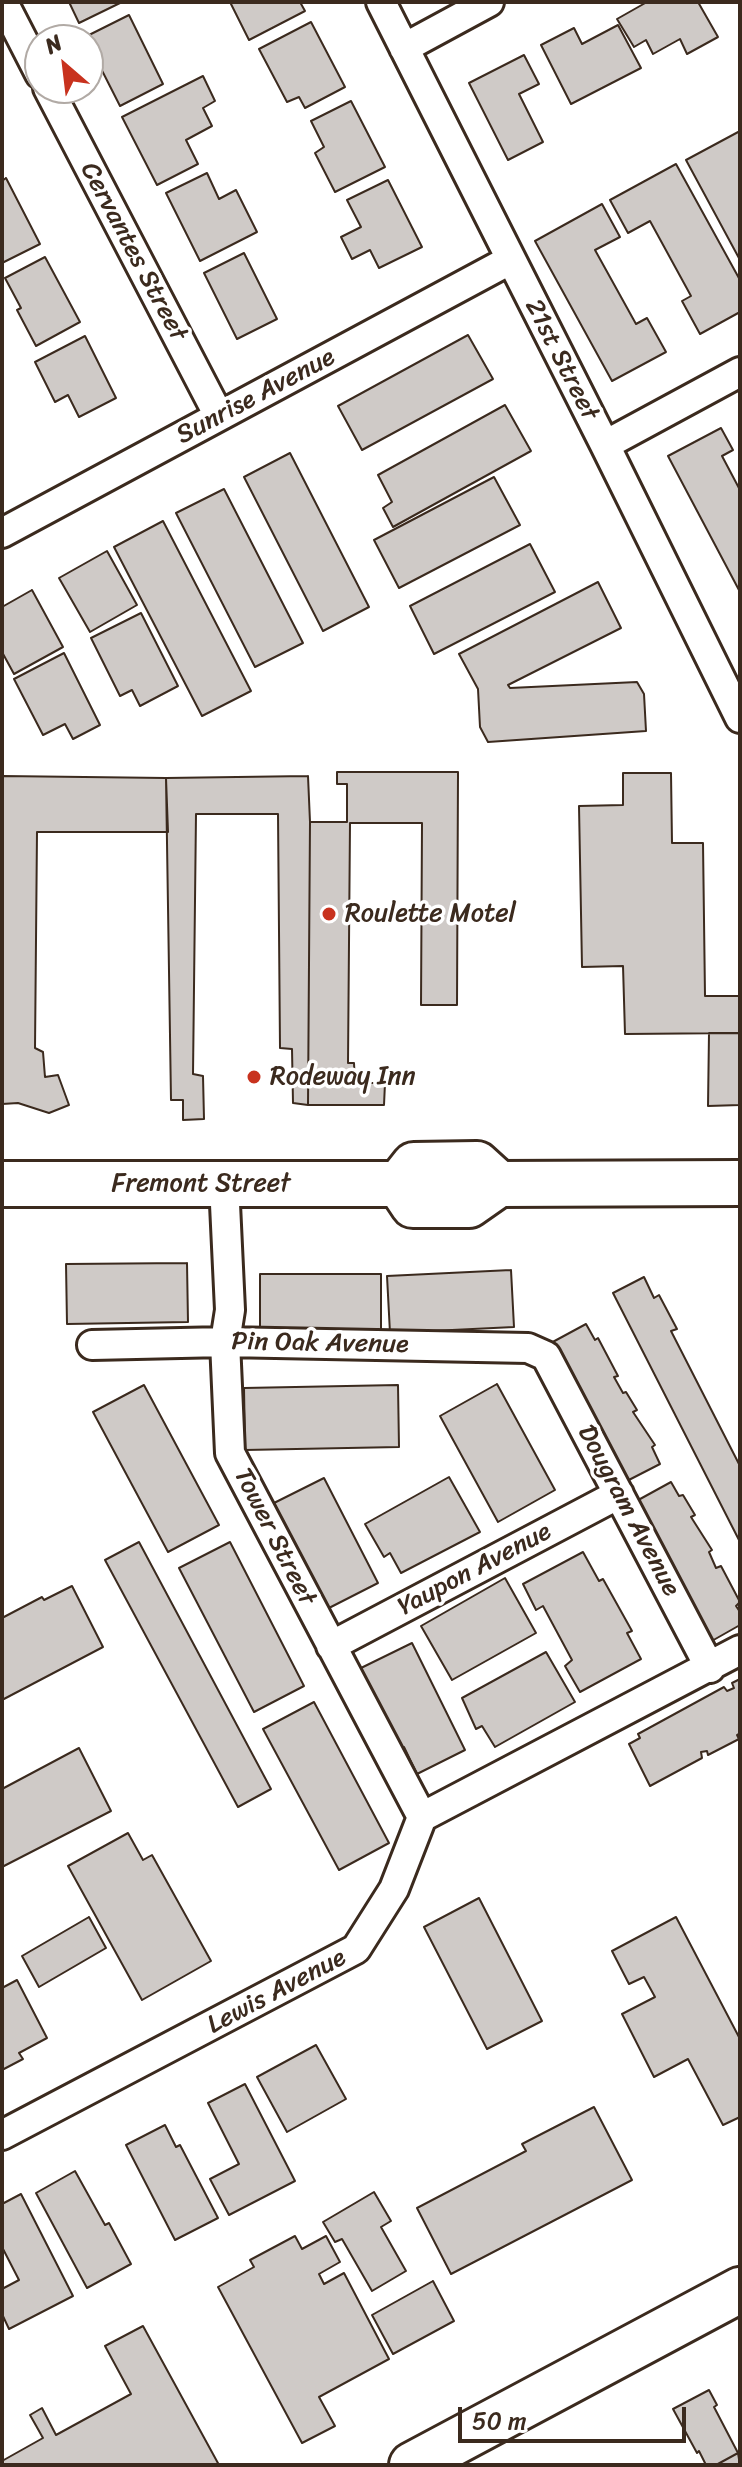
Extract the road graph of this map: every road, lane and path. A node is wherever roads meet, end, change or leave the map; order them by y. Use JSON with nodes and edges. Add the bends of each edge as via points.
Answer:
{"nodes":[{"id":1,"x":3,"y":2,"type":"edge"},
{"id":2,"x":381,"y":2,"type":"edge"},
{"id":3,"x":489,"y":2,"type":"edge"},
{"id":4,"x":24,"y":43,"type":"edge"},
{"id":5,"x":404,"y":48,"type":"junction"},
{"id":6,"x":56,"y":104,"type":"edge"},
{"id":7,"x":510,"y":260,"type":"junction"},
{"id":8,"x":740,"y":372,"type":"edge"},
{"id":9,"x":219,"y":416,"type":"junction"},
{"id":10,"x":605,"y":445,"type":"junction"},
{"id":11,"x":2,"y":533,"type":"edge"},
{"id":12,"x":740,"y":718,"type":"edge"},
{"id":13,"x":224,"y":1183,"type":"junction"},
{"id":14,"x":740,"y":1183,"type":"edge"},
{"id":15,"x":2,"y":1184,"type":"edge"},
{"id":16,"x":225,"y":1342,"type":"junction"},
{"id":17,"x":92,"y":1345,"type":"dead end"},
{"id":18,"x":546,"y":1356,"type":"joint"},
{"id":19,"x":619,"y":1494,"type":"junction"},
{"id":20,"x":331,"y":1646,"type":"junction"},
{"id":21,"x":740,"y":1650,"type":"edge"},
{"id":22,"x":710,"y":1668,"type":"junction"},
{"id":23,"x":422,"y":1817,"type":"junction"},
{"id":24,"x":2,"y":2135,"type":"edge"},
{"id":25,"x":740,"y":2290,"type":"edge"},
{"id":26,"x":412,"y":2465,"type":"edge"}],
"edges":[{"from":1,"to":4,"type":"street"},
{"from":2,"to":5,"type":"street","name":"21st Street"},
{"from":3,"to":5,"type":"street"},
{"from":5,"to":7,"type":"street","name":"21st Street"},
{"from":6,"to":9,"type":"street","name":"Cervantes Street"},
{"from":7,"to":9,"type":"street","name":"Sunrise Avenue"},
{"from":7,"to":10,"type":"street","name":"21st Street"},
{"from":8,"to":10,"type":"street"},
{"from":9,"to":11,"type":"street","name":"Sunrise Avenue"},
{"from":10,"to":12,"type":"street","name":"21st Street"},
{"from":13,"to":14,"type":"main road","name":"Fremont Street","via":[[399,1184],[413,1205],[469,1205],[499,1184]]},
{"from":13,"to":15,"type":"main road","name":"Fremont Street"},
{"from":13,"to":16,"type":"street","name":"Tower Street","via":[[230,1310]]},
{"from":16,"to":17,"type":"street","name":"Pin Oak Avenue"},
{"from":16,"to":18,"type":"street","name":"Pin Oak Avenue","via":[[528,1348]]},
{"from":16,"to":20,"type":"street","name":"Tower Street","via":[[230,1453]]},
{"from":18,"to":19,"type":"street","name":"Dougram Avenue"},
{"from":19,"to":20,"type":"street","name":"Yaupon Avenue"},
{"from":19,"to":22,"type":"street","name":"Dougram Avenue"},
{"from":20,"to":23,"type":"street","name":"Tower Street"},
{"from":21,"to":22,"type":"street"},
{"from":22,"to":23,"type":"street"},
{"from":23,"to":24,"type":"street","name":"Lewis Avenue","via":[[394,1889],[356,1949]]},
{"from":25,"to":26,"type":"main road"}]}
